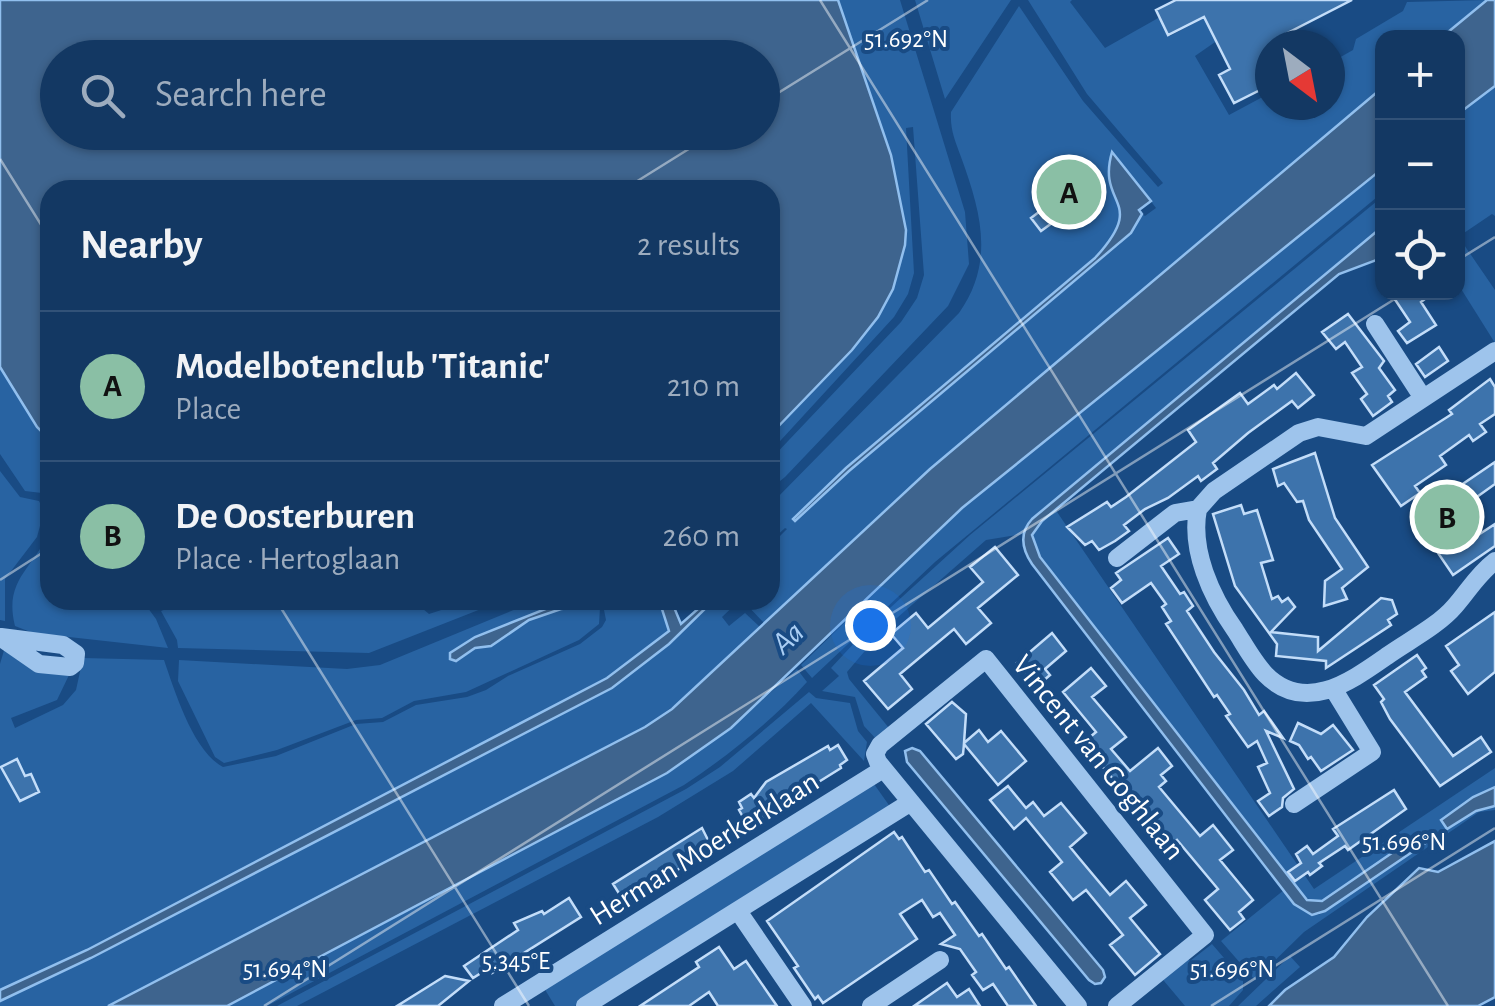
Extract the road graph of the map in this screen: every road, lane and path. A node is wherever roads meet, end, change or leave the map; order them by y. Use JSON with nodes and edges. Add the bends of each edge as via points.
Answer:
{"nodes":[{"id":1,"x":1374,"y":324,"type":"dead end"},
{"id":2,"x":1495,"y":351,"type":"edge"},
{"id":3,"x":1423,"y":398,"type":"junction"},
{"id":4,"x":1198,"y":509,"type":"junction"},
{"id":5,"x":1117,"y":558,"type":"dead end"},
{"id":6,"x":1495,"y":561,"type":"edge"},
{"id":7,"x":1334,"y":690,"type":"junction"},
{"id":8,"x":883,"y":769,"type":"junction"},
{"id":9,"x":911,"y":802,"type":"junction"},
{"id":10,"x":1294,"y":804,"type":"dead end"},
{"id":11,"x":738,"y":911,"type":"junction"},
{"id":12,"x":940,"y":960,"type":"dead end"},
{"id":13,"x":503,"y":1006,"type":"edge"},
{"id":14,"x":585,"y":1006,"type":"edge"},
{"id":15,"x":803,"y":1006,"type":"edge"},
{"id":16,"x":871,"y":1006,"type":"edge"},
{"id":17,"x":1078,"y":1006,"type":"edge"},
{"id":18,"x":1118,"y":1006,"type":"edge"}],
"edges":[{"from":1,"to":3,"type":"street"},
{"from":2,"to":3,"type":"street"},
{"from":3,"to":4,"type":"street","via":[[1366,436],[1318,427],[1299,432]]},
{"from":4,"to":5,"type":"street","via":[[1175,513]]},
{"from":4,"to":7,"type":"street","via":[[1196,546],[1213,590],[1265,673],[1305,693]]},
{"from":6,"to":7,"type":"street","via":[[1475,576],[1453,609]]},
{"from":7,"to":10,"type":"street","via":[[1372,752]]},
{"from":8,"to":9,"type":"street"},
{"from":8,"to":13,"type":"street","name":"Herman Moerkerklaan"},
{"from":8,"to":18,"type":"street","name":"Vincent van Goghlaan","via":[[875,754],[880,745],[986,660],[1205,934]]},
{"from":9,"to":11,"type":"street"},
{"from":9,"to":17,"type":"street"},
{"from":11,"to":14,"type":"street"},
{"from":11,"to":15,"type":"street"},
{"from":12,"to":16,"type":"street"}]}
